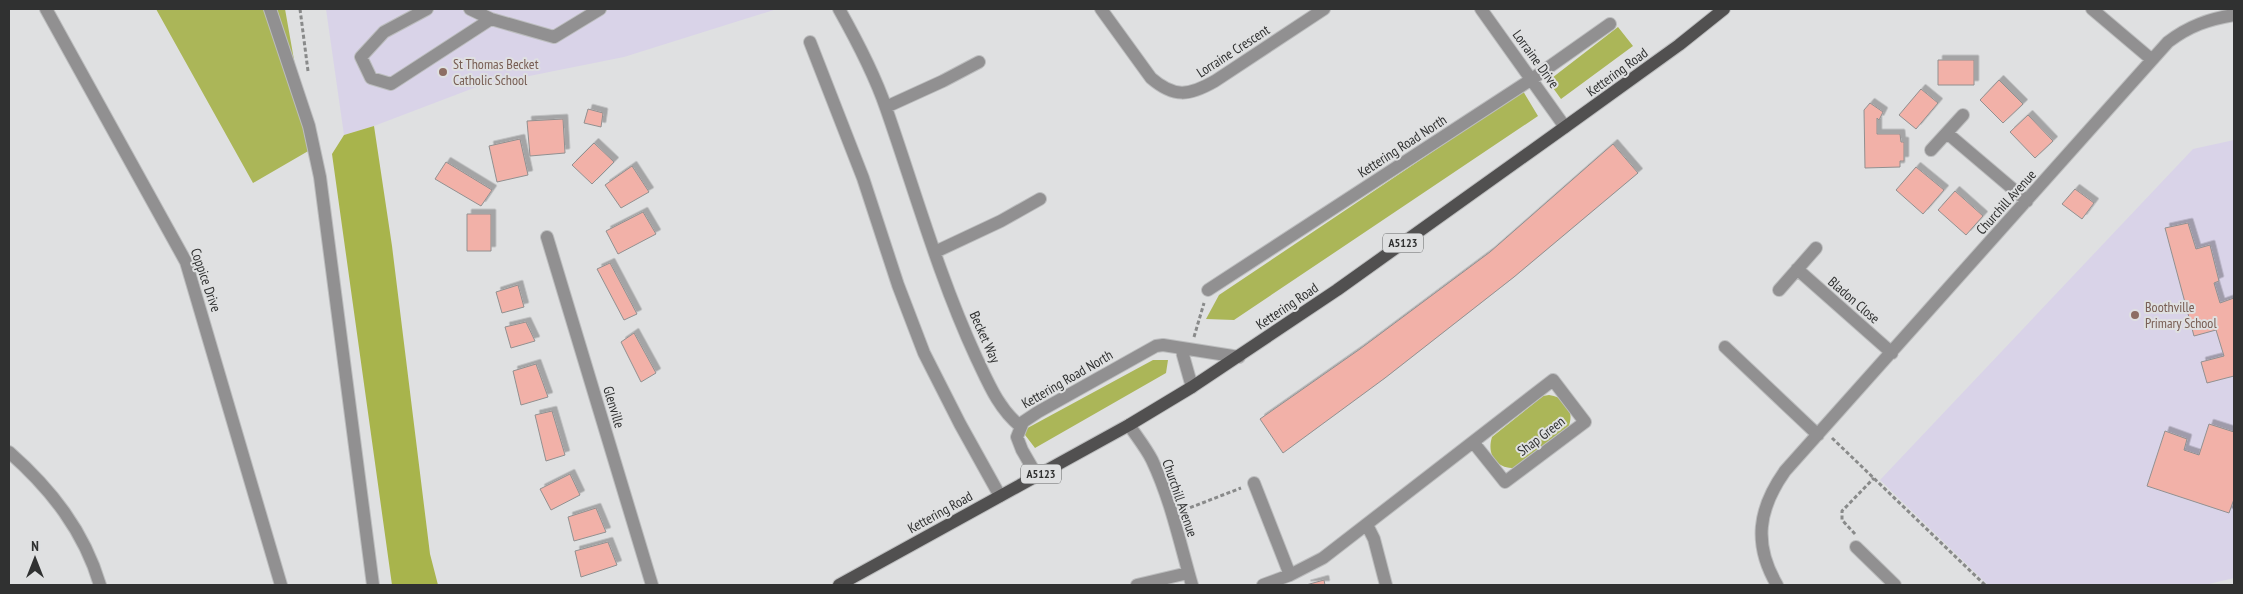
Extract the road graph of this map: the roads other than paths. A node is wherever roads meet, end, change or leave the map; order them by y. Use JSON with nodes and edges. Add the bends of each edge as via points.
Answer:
{"nodes":[{"id":1,"x":46,"y":9,"type":"edge"},
{"id":2,"x":270,"y":9,"type":"edge"},
{"id":3,"x":427,"y":9,"type":"edge"},
{"id":4,"x":470,"y":9,"type":"edge"},
{"id":5,"x":600,"y":9,"type":"edge"},
{"id":6,"x":839,"y":9,"type":"edge"},
{"id":7,"x":1101,"y":9,"type":"edge"},
{"id":8,"x":1324,"y":9,"type":"edge"},
{"id":9,"x":1481,"y":9,"type":"edge"},
{"id":10,"x":1724,"y":9,"type":"edge"},
{"id":11,"x":2092,"y":9,"type":"edge"},
{"id":12,"x":2234,"y":15,"type":"edge"},
{"id":13,"x":491,"y":19,"type":"junction"},
{"id":14,"x":1610,"y":24,"type":"dead end"},
{"id":15,"x":810,"y":42,"type":"dead end"},
{"id":16,"x":2151,"y":59,"type":"junction"},
{"id":17,"x":979,"y":62,"type":"dead end"},
{"id":18,"x":1532,"y":79,"type":"junction"},
{"id":19,"x":886,"y":107,"type":"junction"},
{"id":20,"x":1962,"y":115,"type":"dead end"},
{"id":21,"x":1565,"y":127,"type":"junction"},
{"id":22,"x":1947,"y":132,"type":"junction"},
{"id":23,"x":1930,"y":150,"type":"dead end"},
{"id":24,"x":1040,"y":199,"type":"dead end"},
{"id":25,"x":2027,"y":201,"type":"junction"},
{"id":26,"x":547,"y":237,"type":"dead end"},
{"id":27,"x":1816,"y":248,"type":"dead end"},
{"id":28,"x":935,"y":252,"type":"junction"},
{"id":29,"x":1797,"y":269,"type":"junction"},
{"id":30,"x":1208,"y":290,"type":"road end"},
{"id":31,"x":1779,"y":290,"type":"dead end"},
{"id":32,"x":1725,"y":347,"type":"dead end"},
{"id":33,"x":1179,"y":348,"type":"junction"},
{"id":34,"x":1892,"y":352,"type":"junction"},
{"id":35,"x":1239,"y":357,"type":"junction"},
{"id":36,"x":1192,"y":387,"type":"junction"},
{"id":37,"x":1129,"y":425,"type":"junction"},
{"id":38,"x":1020,"y":426,"type":"junction"},
{"id":39,"x":1820,"y":432,"type":"junction"},
{"id":40,"x":1473,"y":442,"type":"junction"},
{"id":41,"x":9,"y":452,"type":"edge"},
{"id":42,"x":1037,"y":476,"type":"junction"},
{"id":43,"x":1254,"y":483,"type":"road end"},
{"id":44,"x":1000,"y":496,"type":"junction"},
{"id":45,"x":1367,"y":525,"type":"junction"},
{"id":46,"x":1856,"y":547,"type":"road end"},
{"id":47,"x":1190,"y":579,"type":"edge"},
{"id":48,"x":1287,"y":579,"type":"edge"},
{"id":49,"x":100,"y":585,"type":"edge"},
{"id":50,"x":281,"y":585,"type":"edge"},
{"id":51,"x":373,"y":585,"type":"edge"},
{"id":52,"x":652,"y":585,"type":"edge"},
{"id":53,"x":839,"y":585,"type":"edge"},
{"id":54,"x":1137,"y":585,"type":"edge"},
{"id":55,"x":1263,"y":585,"type":"edge"},
{"id":56,"x":1386,"y":585,"type":"edge"},
{"id":57,"x":1777,"y":585,"type":"edge"},
{"id":58,"x":1895,"y":585,"type":"edge"}],
"edges":[{"from":1,"to":50,"type":"street","name":"Coppice Drive","via":[[186,262]]},
{"from":2,"to":51,"type":"street","via":[[310,126],[320,178]]},
{"from":3,"to":13,"type":"street","via":[[384,32],[361,57],[371,78],[391,84]]},
{"from":4,"to":13,"type":"street"},
{"from":5,"to":13,"type":"street","via":[[554,37]]},
{"from":6,"to":19,"type":"street","name":"Becket Way","via":[[863,50]]},
{"from":7,"to":8,"type":"street","name":"Lorraine Crescent","via":[[1151,78],[1162,87],[1186,94],[1214,82]]},
{"from":9,"to":18,"type":"street","name":"Lorraine Drive"},
{"from":10,"to":21,"type":"main road","name":"Kettering Road","number":"A5123"},
{"from":11,"to":16,"type":"street"},
{"from":12,"to":16,"type":"street","name":"Churchill Avenue","via":[[2182,31]]},
{"from":14,"to":18,"type":"street","name":"Kettering Road North"},
{"from":15,"to":44,"type":"street","via":[[863,178],[921,345]]},
{"from":16,"to":25,"type":"street","name":"Churchill Avenue"},
{"from":17,"to":19,"type":"street"},
{"from":18,"to":21,"type":"street","name":"Lorraine Drive"},
{"from":18,"to":30,"type":"street","name":"Kettering Road North"},
{"from":19,"to":28,"type":"street","name":"Becket Way"},
{"from":20,"to":22,"type":"street"},
{"from":21,"to":35,"type":"main road","name":"Kettering Road","number":"A5123"},
{"from":22,"to":23,"type":"street"},
{"from":22,"to":25,"type":"street"},
{"from":24,"to":28,"type":"street"},
{"from":25,"to":34,"type":"street","name":"Churchill Avenue"},
{"from":26,"to":52,"type":"street","name":"Glenville"},
{"from":27,"to":29,"type":"street"},
{"from":28,"to":38,"type":"street","name":"Becket Way","via":[[987,379],[1004,411]]},
{"from":29,"to":31,"type":"street"},
{"from":29,"to":34,"type":"street","name":"Bladon Close"},
{"from":32,"to":39,"type":"street"},
{"from":33,"to":35,"type":"street","name":"Kettering Road North"},
{"from":33,"to":36,"type":"street"},
{"from":33,"to":38,"type":"street","name":"Kettering Road North","via":[[1163,345],[1151,348],[1038,412]]},
{"from":34,"to":39,"type":"street","name":"Churchill Avenue"},
{"from":35,"to":36,"type":"main road","name":"Kettering Road","number":"A5123"},
{"from":36,"to":37,"type":"main road","name":"Kettering Road","number":"A5123"},
{"from":37,"to":42,"type":"main road","name":"Kettering Road","number":"A5123"},
{"from":37,"to":47,"type":"street","name":"Churchill Avenue","via":[[1152,461]]},
{"from":38,"to":42,"type":"street","name":"Kettering Road North","via":[[1018,443]]},
{"from":39,"to":57,"type":"street","name":"Churchill Avenue","via":[[1775,484],[1763,512],[1761,543],[1764,558]]},
{"from":40,"to":40,"type":"street","name":"Shap Green","via":[[1553,380],[1585,422],[1505,482]]},
{"from":40,"to":45,"type":"street","name":"Shap Green"},
{"from":41,"to":49,"type":"street","via":[[36,476],[76,529]]},
{"from":42,"to":44,"type":"main road","name":"Kettering Road","number":"A5123"},
{"from":43,"to":48,"type":"street"},
{"from":44,"to":53,"type":"main road","name":"Kettering Road","number":"A5123"},
{"from":45,"to":48,"type":"street","name":"Shap Green","via":[[1323,558]]},
{"from":45,"to":56,"type":"street"},
{"from":46,"to":58,"type":"street"},
{"from":47,"to":54,"type":"street"},
{"from":48,"to":55,"type":"street","name":"Shap Green"}]}
